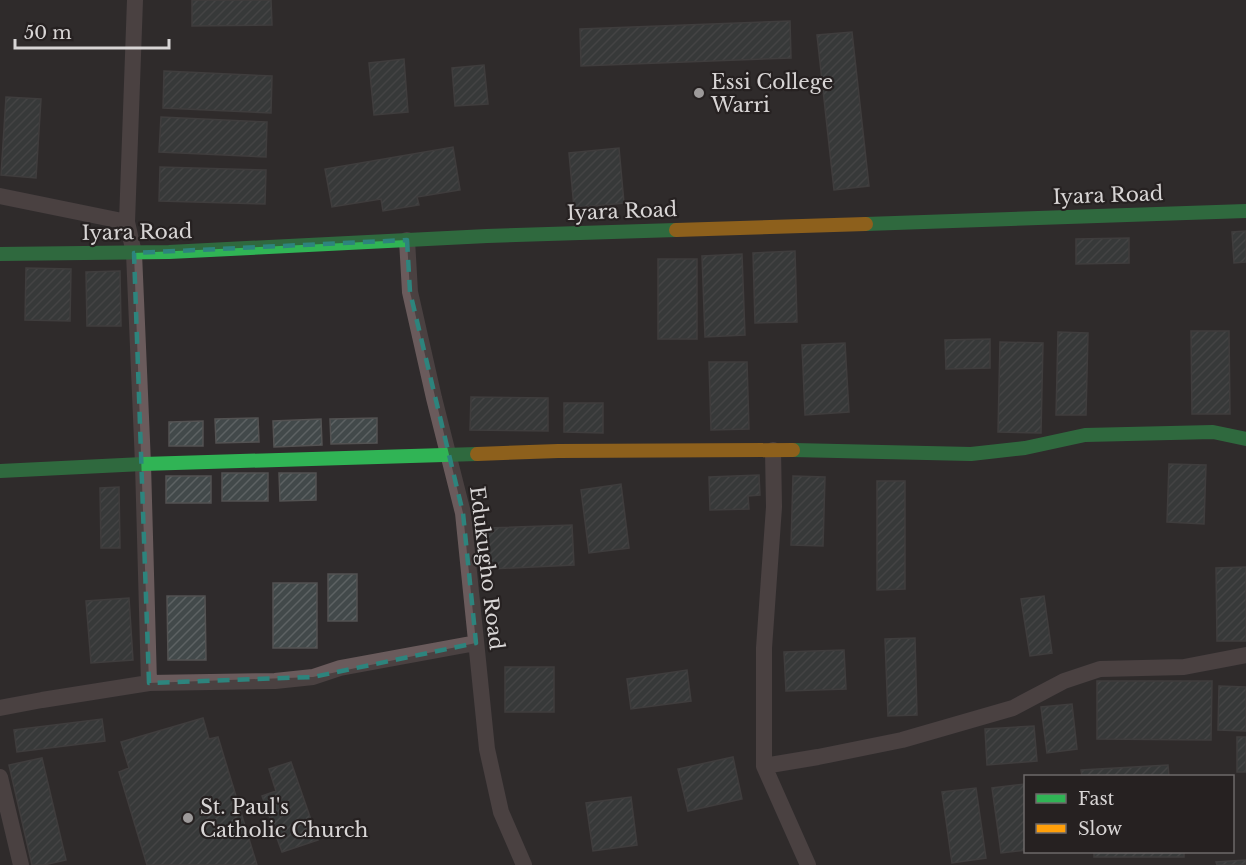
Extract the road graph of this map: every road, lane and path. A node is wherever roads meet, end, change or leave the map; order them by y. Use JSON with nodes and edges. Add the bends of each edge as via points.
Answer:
{"nodes":[{"id":1,"x":135,"y":0,"type":"edge"},
{"id":2,"x":0,"y":196,"type":"edge"},
{"id":3,"x":1246,"y":210,"type":"edge"},
{"id":4,"x":127,"y":222,"type":"junction"},
{"id":5,"x":407,"y":240,"type":"junction"},
{"id":6,"x":134,"y":253,"type":"junction"},
{"id":7,"x":0,"y":254,"type":"edge"},
{"id":8,"x":1246,"y":439,"type":"edge"},
{"id":9,"x":773,"y":450,"type":"junction"},
{"id":10,"x":449,"y":454,"type":"junction"},
{"id":11,"x":143,"y":464,"type":"junction"},
{"id":12,"x":0,"y":471,"type":"edge"},
{"id":13,"x":476,"y":643,"type":"junction"},
{"id":14,"x":1246,"y":655,"type":"edge"},
{"id":15,"x":149,"y":683,"type":"junction"},
{"id":16,"x":0,"y":708,"type":"edge"},
{"id":17,"x":764,"y":766,"type":"junction"},
{"id":18,"x":0,"y":777,"type":"edge"},
{"id":19,"x":21,"y":865,"type":"edge"},
{"id":20,"x":524,"y":865,"type":"edge"},
{"id":21,"x":808,"y":865,"type":"edge"}],
"edges":[{"from":1,"to":4,"type":"street"},
{"from":2,"to":4,"type":"street"},
{"from":3,"to":5,"type":"street","name":"Iyara Road"},
{"from":4,"to":6,"type":"street"},
{"from":5,"to":6,"type":"street","name":"Iyara Road"},
{"from":5,"to":10,"type":"street","name":"Edukugho Road","via":[[410,292]]},
{"from":6,"to":7,"type":"street","name":"Iyara Road"},
{"from":6,"to":11,"type":"street"},
{"from":8,"to":9,"type":"street","via":[[1213,432],[1085,435],[971,454]]},
{"from":9,"to":10,"type":"street"},
{"from":9,"to":17,"type":"street","via":[[774,507],[764,648]]},
{"from":10,"to":11,"type":"street"},
{"from":10,"to":13,"type":"street","name":"Edukugho Road","via":[[463,513]]},
{"from":11,"to":12,"type":"street"},
{"from":11,"to":15,"type":"street"},
{"from":13,"to":15,"type":"street","via":[[340,668],[313,677]]},
{"from":13,"to":20,"type":"street","name":"Edukugho Road","via":[[487,749],[501,812]]},
{"from":14,"to":17,"type":"street","via":[[1184,667],[1100,669],[1064,681],[1013,708],[902,740]]},
{"from":15,"to":16,"type":"street"},
{"from":17,"to":21,"type":"street"},
{"from":18,"to":19,"type":"street"}]}
